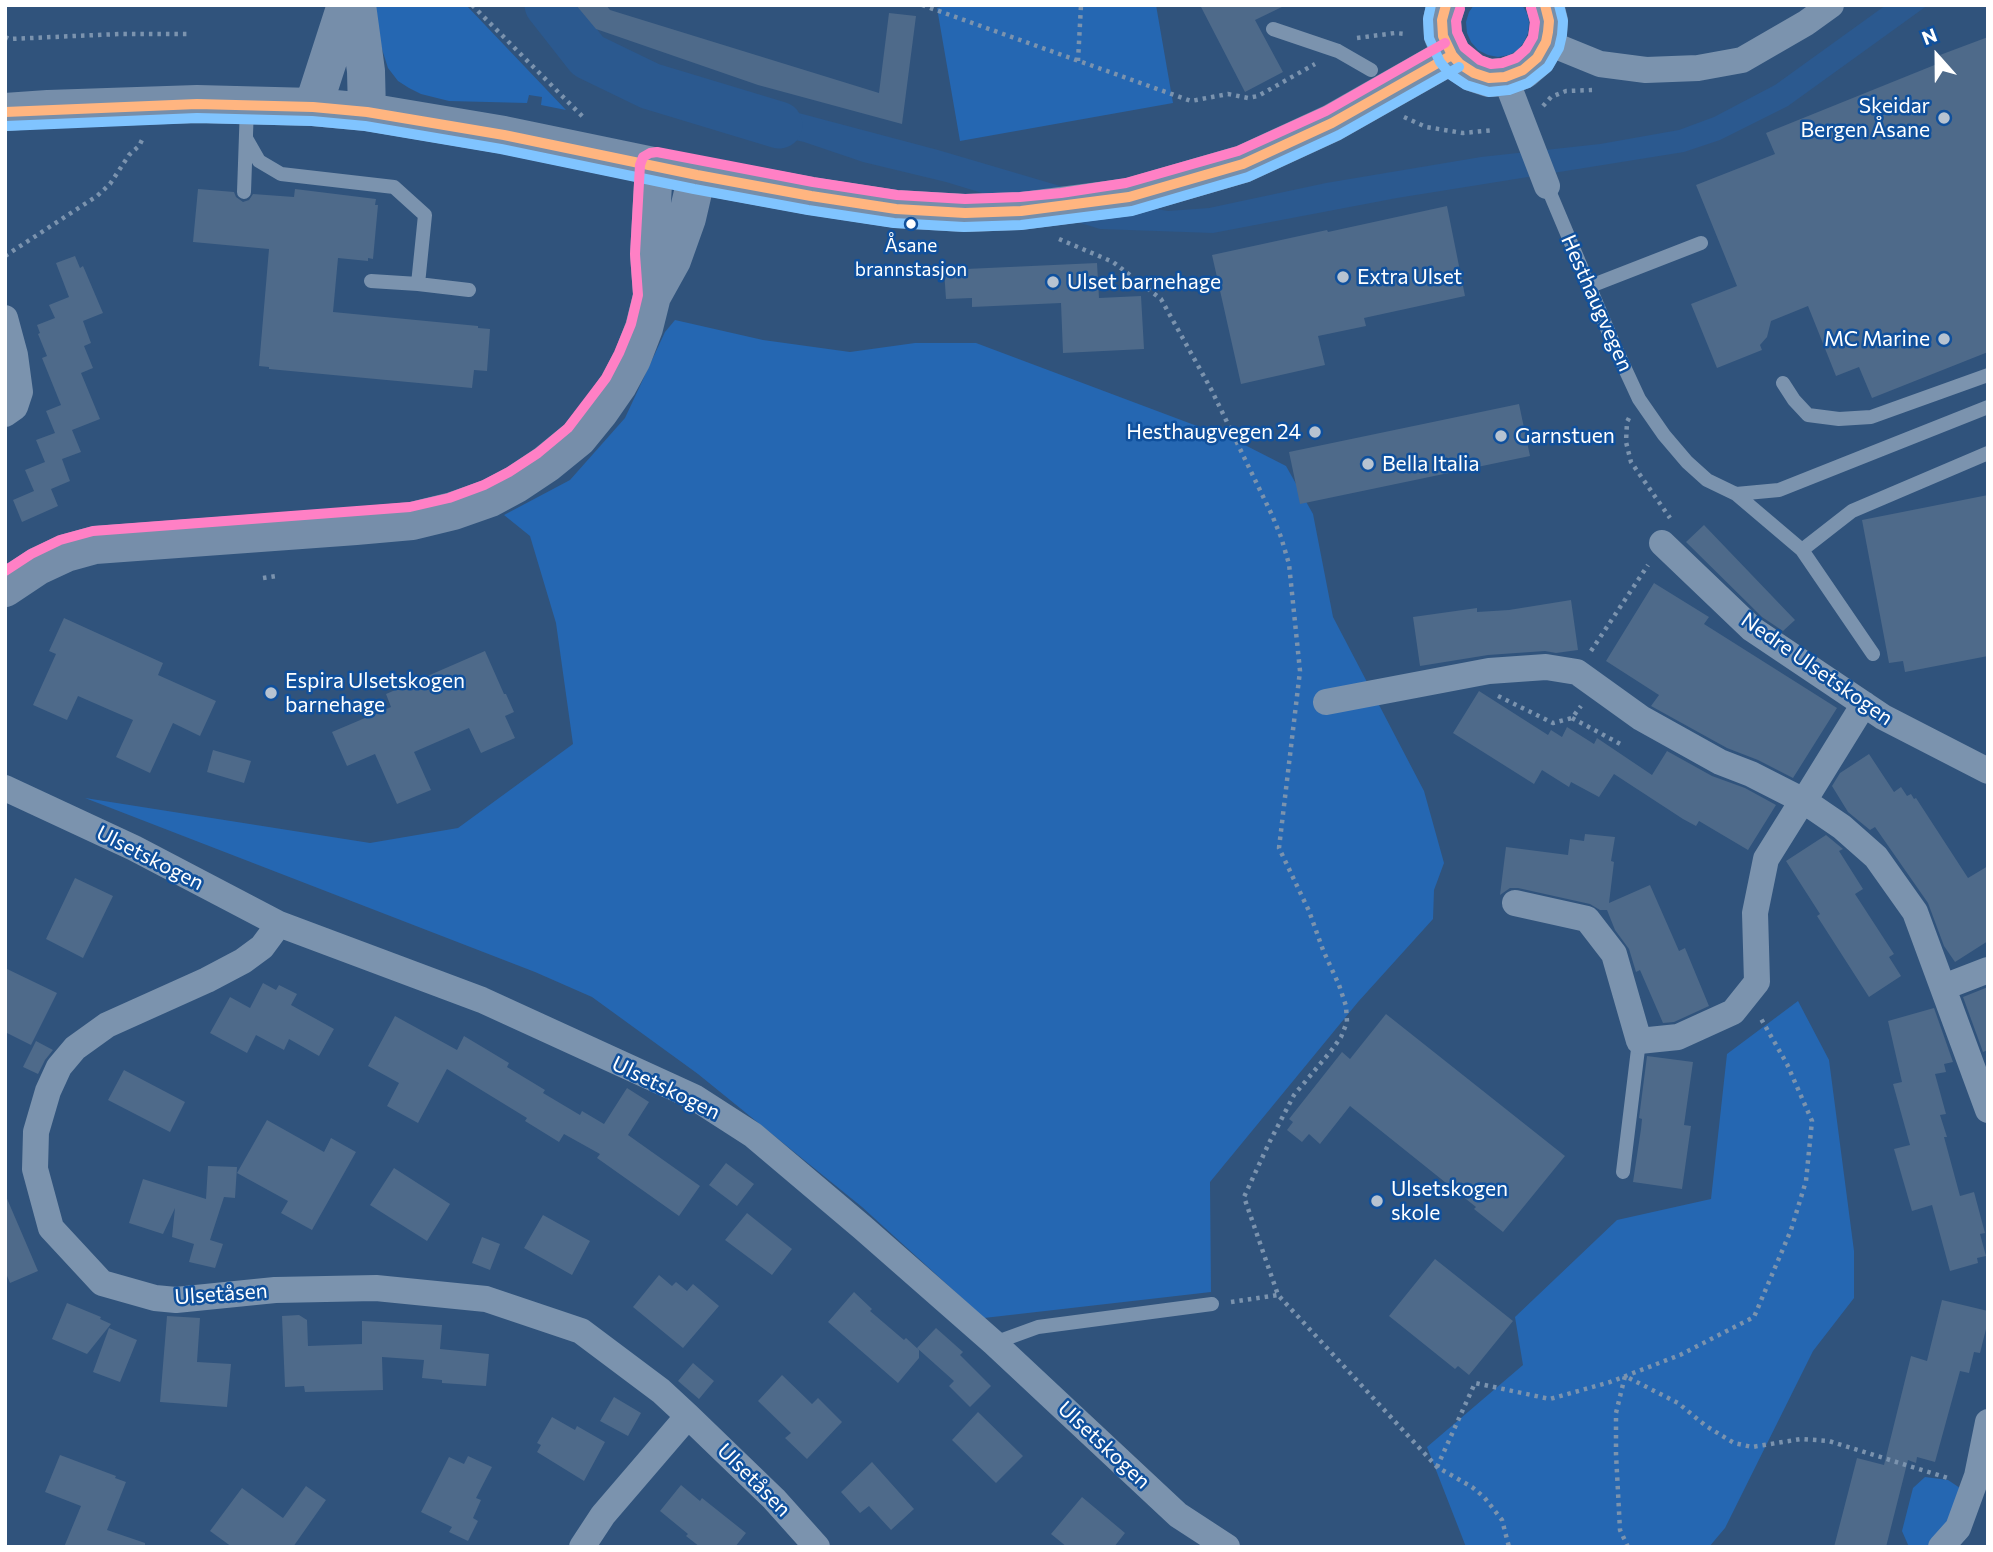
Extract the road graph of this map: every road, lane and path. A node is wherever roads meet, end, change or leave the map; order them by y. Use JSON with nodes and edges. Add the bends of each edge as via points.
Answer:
{"nodes":[{"id":1,"x":346,"y":5,"type":"edge"},
{"id":2,"x":357,"y":5,"type":"edge"},
{"id":3,"x":472,"y":5,"type":"edge"},
{"id":4,"x":922,"y":5,"type":"edge"},
{"id":5,"x":1081,"y":5,"type":"edge"},
{"id":6,"x":1446,"y":5,"type":"edge"},
{"id":7,"x":1830,"y":5,"type":"edge"},
{"id":8,"x":1545,"y":24,"type":"edge"},
{"id":9,"x":1273,"y":29,"type":"dead end"},
{"id":10,"x":188,"y":34,"type":"dead end"},
{"id":11,"x":1406,"y":34,"type":"dead end"},
{"id":12,"x":5,"y":37,"type":"edge"},
{"id":13,"x":1338,"y":51,"type":"junction"},
{"id":14,"x":1452,"y":55,"type":"junction"},
{"id":15,"x":1079,"y":61,"type":"junction"},
{"id":16,"x":1371,"y":70,"type":"dead end"},
{"id":17,"x":1505,"y":77,"type":"junction"},
{"id":18,"x":1605,"y":90,"type":"dead end"},
{"id":19,"x":313,"y":107,"type":"junction"},
{"id":20,"x":1540,"y":110,"type":"dead end"},
{"id":21,"x":5,"y":112,"type":"edge"},
{"id":22,"x":367,"y":113,"type":"junction"},
{"id":23,"x":1401,"y":115,"type":"dead end"},
{"id":24,"x":584,"y":118,"type":"dead end"},
{"id":25,"x":247,"y":123,"type":"junction"},
{"id":26,"x":1494,"y":130,"type":"dead end"},
{"id":27,"x":147,"y":133,"type":"dead end"},
{"id":28,"x":654,"y":166,"type":"junction"},
{"id":29,"x":697,"y":175,"type":"junction"},
{"id":30,"x":1547,"y":186,"type":"joint"},
{"id":31,"x":244,"y":192,"type":"dead end"},
{"id":32,"x":1053,"y":235,"type":"dead end"},
{"id":33,"x":1701,"y":243,"type":"dead end"},
{"id":34,"x":5,"y":256,"type":"edge"},
{"id":35,"x":371,"y":281,"type":"dead end"},
{"id":36,"x":418,"y":284,"type":"junction"},
{"id":37,"x":1588,"y":286,"type":"junction"},
{"id":38,"x":469,"y":290,"type":"dead end"},
{"id":39,"x":652,"y":296,"type":"junction"},
{"id":40,"x":5,"y":318,"type":"edge"},
{"id":41,"x":1988,"y":375,"type":"edge"},
{"id":42,"x":1783,"y":383,"type":"dead end"},
{"id":43,"x":1639,"y":399,"type":"junction"},
{"id":44,"x":1988,"y":407,"type":"edge"},
{"id":45,"x":5,"y":414,"type":"edge"},
{"id":46,"x":1988,"y":453,"type":"edge"},
{"id":47,"x":1736,"y":494,"type":"junction"},
{"id":48,"x":1662,"y":543,"type":"junction"},
{"id":49,"x":1802,"y":550,"type":"junction"},
{"id":50,"x":276,"y":576,"type":"dead end"},
{"id":51,"x":263,"y":578,"type":"dead end"},
{"id":52,"x":5,"y":588,"type":"edge"},
{"id":53,"x":1873,"y":654,"type":"dead end"},
{"id":54,"x":1587,"y":679,"type":"junction"},
{"id":55,"x":1497,"y":696,"type":"dead end"},
{"id":56,"x":1326,"y":702,"type":"dead end"},
{"id":57,"x":1864,"y":704,"type":"junction"},
{"id":58,"x":1572,"y":718,"type":"junction"},
{"id":59,"x":1624,"y":746,"type":"dead end"},
{"id":60,"x":1988,"y":771,"type":"edge"},
{"id":61,"x":5,"y":788,"type":"edge"},
{"id":62,"x":1804,"y":802,"type":"junction"},
{"id":63,"x":1515,"y":902,"type":"dead end"},
{"id":64,"x":279,"y":925,"type":"junction"},
{"id":65,"x":1988,"y":970,"type":"edge"},
{"id":66,"x":1944,"y":987,"type":"junction"},
{"id":67,"x":1747,"y":995,"type":"junction"},
{"id":68,"x":1639,"y":1041,"type":"junction"},
{"id":69,"x":1988,"y":1110,"type":"edge"},
{"id":70,"x":1623,"y":1172,"type":"dead end"},
{"id":71,"x":1278,"y":1295,"type":"junction"},
{"id":72,"x":1212,"y":1304,"type":"joint"},
{"id":73,"x":994,"y":1343,"type":"junction"},
{"id":74,"x":1625,"y":1376,"type":"junction"},
{"id":75,"x":688,"y":1416,"type":"junction"},
{"id":76,"x":1988,"y":1422,"type":"edge"},
{"id":77,"x":1437,"y":1466,"type":"junction"},
{"id":78,"x":1973,"y":1487,"type":"junction"},
{"id":79,"x":582,"y":1547,"type":"edge"},
{"id":80,"x":817,"y":1547,"type":"edge"},
{"id":81,"x":1227,"y":1547,"type":"edge"},
{"id":82,"x":1509,"y":1547,"type":"edge"},
{"id":83,"x":1628,"y":1547,"type":"edge"},
{"id":84,"x":1941,"y":1547,"type":"edge"}],
"edges":[{"from":1,"to":19,"type":"main road"},
{"from":2,"to":22,"type":"main road"},
{"from":3,"to":24,"type":"path"},
{"from":4,"to":15,"type":"path"},
{"from":5,"to":15,"type":"path"},
{"from":6,"to":14,"type":"main road","via":[[1443,36]]},
{"from":7,"to":8,"type":"street","via":[[1742,60],[1698,68],[1646,70],[1600,64]]},
{"from":8,"to":17,"type":"main road","via":[[1537,58]]},
{"from":9,"to":13,"type":"lane"},
{"from":10,"to":12,"type":"path"},
{"from":11,"to":13,"type":"path","via":[[1357,38]]},
{"from":13,"to":15,"type":"path","via":[[1258,96],[1228,94],[1192,102]]},
{"from":13,"to":16,"type":"lane"},
{"from":14,"to":17,"type":"main road","via":[[1474,73]]},
{"from":14,"to":29,"type":"main road","via":[[1332,123],[1243,164],[1129,197],[965,213],[896,209]]},
{"from":17,"to":30,"type":"street","name":"Hesthaugvegen"},
{"from":18,"to":20,"type":"path","via":[[1566,90],[1551,97]]},
{"from":19,"to":22,"type":"main road"},
{"from":19,"to":25,"type":"main road"},
{"from":21,"to":25,"type":"main road","via":[[183,105]]},
{"from":22,"to":28,"type":"main road"},
{"from":23,"to":26,"type":"path","via":[[1426,127],[1463,133]]},
{"from":25,"to":31,"type":"lane"},
{"from":25,"to":36,"type":"lane","via":[[259,161],[281,174],[394,187],[425,215]]},
{"from":27,"to":34,"type":"path","via":[[97,196]]},
{"from":28,"to":29,"type":"main road"},
{"from":28,"to":39,"type":"main road","via":[[649,256]]},
{"from":29,"to":39,"type":"main road","via":[[684,228]]},
{"from":30,"to":37,"type":"lane","name":"Hesthaugvegen"},
{"from":32,"to":71,"type":"path","via":[[1112,262],[1161,299],[1235,440],[1289,564],[1300,671],[1279,848],[1339,985],[1347,1021],[1331,1051],[1294,1095],[1244,1197]]},
{"from":33,"to":37,"type":"lane"},
{"from":35,"to":36,"type":"lane"},
{"from":36,"to":38,"type":"lane"},
{"from":37,"to":43,"type":"lane","name":"Hesthaugvegen"},
{"from":39,"to":52,"type":"main road","via":[[632,359],[600,411],[578,438],[546,464],[490,498],[412,521],[95,545],[38,566]]},
{"from":40,"to":45,"type":"street","via":[[20,392],[15,407]]},
{"from":41,"to":42,"type":"lane","via":[[1871,417],[1839,419],[1808,415]]},
{"from":43,"to":47,"type":"lane","name":"Hesthaugvegen","via":[[1687,462],[1707,480]]},
{"from":43,"to":48,"type":"path","via":[[1627,422],[1626,442],[1632,462],[1676,527]]},
{"from":44,"to":47,"type":"lane","via":[[1779,491]]},
{"from":46,"to":49,"type":"lane","via":[[1852,511]]},
{"from":47,"to":49,"type":"lane","name":"Hesthaugvegen"},
{"from":48,"to":54,"type":"path"},
{"from":48,"to":57,"type":"street","name":"Nedre Ulsetskogen","via":[[1752,629]]},
{"from":49,"to":53,"type":"lane","name":"Hesthaugvegen"},
{"from":50,"to":51,"type":"path"},
{"from":54,"to":56,"type":"street","via":[[1546,667],[1489,671]]},
{"from":54,"to":58,"type":"path"},
{"from":54,"to":62,"type":"street","via":[[1665,732]]},
{"from":55,"to":58,"type":"path","via":[[1553,723]]},
{"from":57,"to":60,"type":"street","name":"Nedre Ulsetskogen"},
{"from":57,"to":62,"type":"street"},
{"from":58,"to":59,"type":"path"},
{"from":61,"to":64,"type":"street","name":"Ulsetskogen","via":[[134,848]]},
{"from":62,"to":66,"type":"street","via":[[1876,857],[1914,912]]},
{"from":62,"to":67,"type":"street","via":[[1766,859],[1755,913],[1757,982]]},
{"from":63,"to":68,"type":"street","via":[[1587,919],[1614,954]]},
{"from":64,"to":73,"type":"street","name":"Ulsetskogen","via":[[482,1000],[694,1097],[753,1135]]},
{"from":64,"to":75,"type":"street","name":"Ulsetåsen","via":[[262,947],[243,961],[107,1025],[75,1048],[59,1067],[36,1132],[34,1168],[51,1228],[102,1283],[155,1298],[376,1288],[486,1299],[582,1331]]},
{"from":65,"to":66,"type":"street"},
{"from":66,"to":69,"type":"street"},
{"from":67,"to":68,"type":"street","via":[[1732,1012],[1678,1037]]},
{"from":67,"to":74,"type":"path","via":[[1787,1064],[1812,1121],[1806,1181],[1791,1230],[1754,1317],[1680,1355]]},
{"from":68,"to":70,"type":"lane"},
{"from":71,"to":72,"type":"path"},
{"from":71,"to":77,"type":"path"},
{"from":72,"to":73,"type":"lane","via":[[1038,1327]]},
{"from":73,"to":81,"type":"street","name":"Ulsetskogen","via":[[1178,1514]]},
{"from":74,"to":77,"type":"path","via":[[1550,1399],[1475,1383]]},
{"from":74,"to":78,"type":"path","via":[[1678,1403],[1734,1443],[1752,1447],[1829,1441]]},
{"from":74,"to":83,"type":"path","via":[[1616,1413],[1616,1454],[1620,1530]]},
{"from":75,"to":79,"type":"street","via":[[603,1515]]},
{"from":75,"to":80,"type":"street","name":"Ulsetåsen"},
{"from":76,"to":78,"type":"street"},
{"from":77,"to":82,"type":"path","via":[[1484,1497],[1502,1520]]},
{"from":78,"to":84,"type":"street","via":[[1958,1528]]}]}
